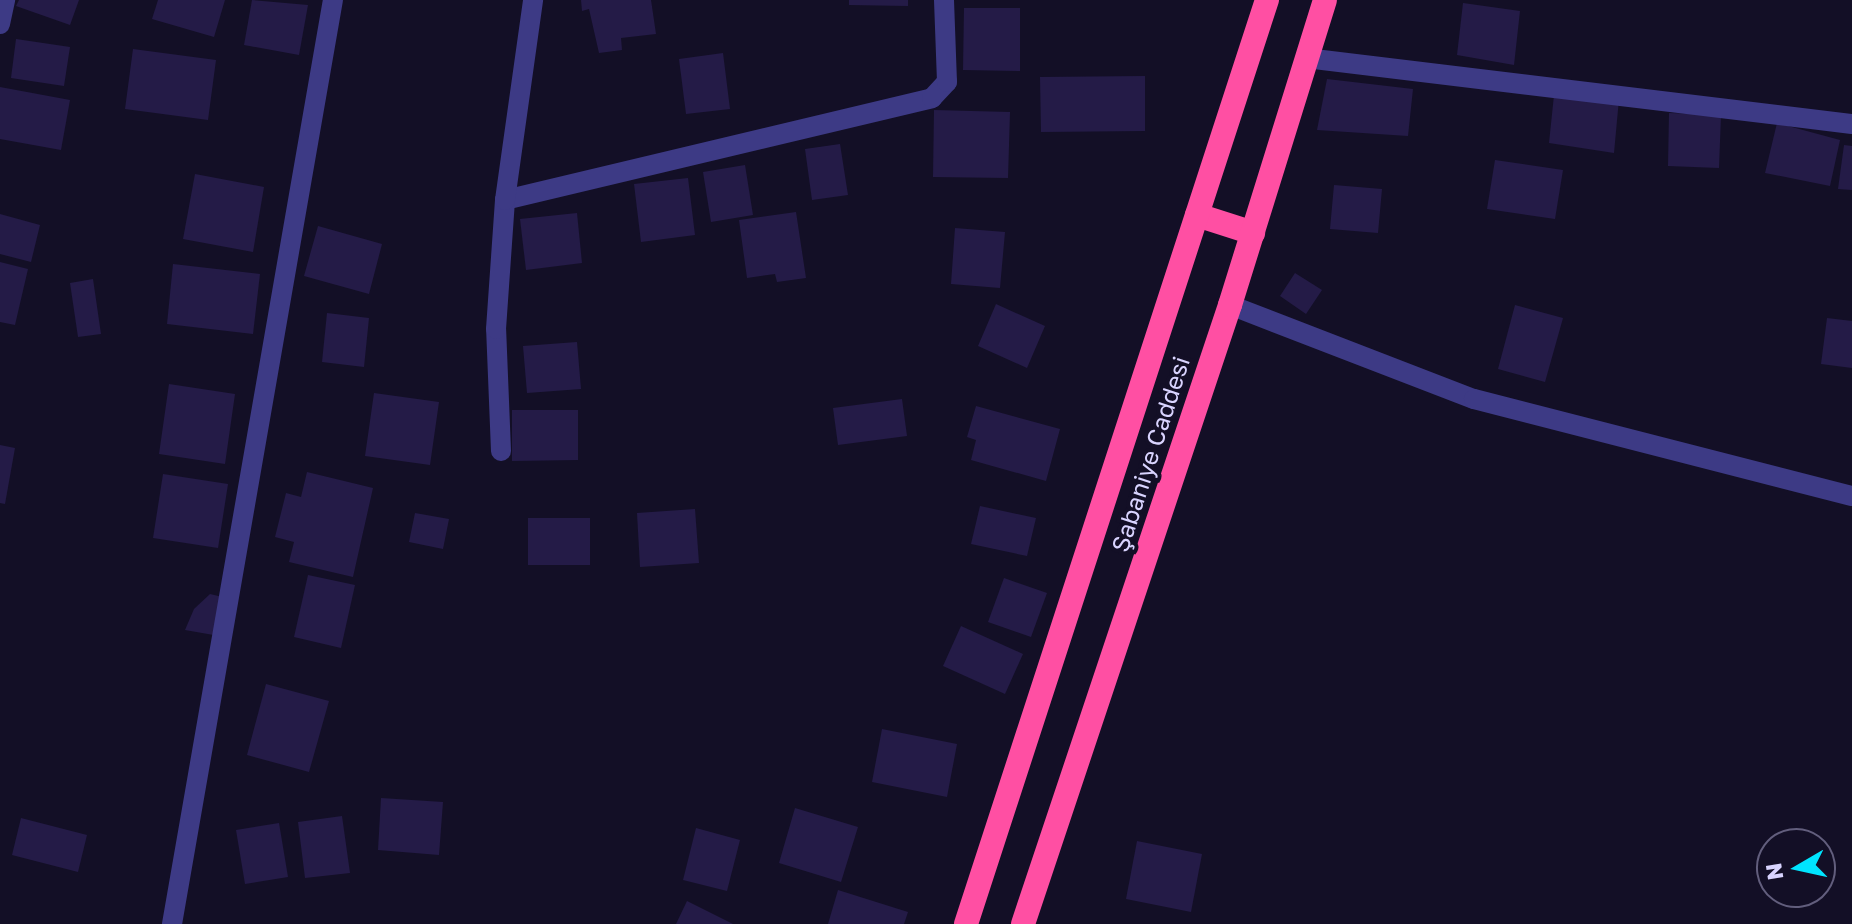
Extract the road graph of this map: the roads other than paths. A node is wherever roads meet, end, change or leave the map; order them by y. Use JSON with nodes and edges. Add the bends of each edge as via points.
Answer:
{"nodes":[{"id":1,"x":5,"y":0,"type":"edge"},
{"id":2,"x":333,"y":0,"type":"edge"},
{"id":3,"x":533,"y":0,"type":"edge"},
{"id":4,"x":944,"y":0,"type":"edge"},
{"id":5,"x":1267,"y":0,"type":"edge"},
{"id":6,"x":1325,"y":0,"type":"edge"},
{"id":7,"x":0,"y":24,"type":"edge"},
{"id":8,"x":1306,"y":58,"type":"junction"},
{"id":9,"x":1852,"y":124,"type":"edge"},
{"id":10,"x":505,"y":200,"type":"junction"},
{"id":11,"x":1197,"y":215,"type":"junction"},
{"id":12,"x":1253,"y":233,"type":"junction"},
{"id":13,"x":1230,"y":305,"type":"junction"},
{"id":14,"x":501,"y":451,"type":"dead end"},
{"id":15,"x":1852,"y":496,"type":"edge"},
{"id":16,"x":172,"y":924,"type":"edge"},
{"id":17,"x":966,"y":924,"type":"edge"},
{"id":18,"x":1023,"y":924,"type":"edge"}],
"edges":[{"from":1,"to":7,"type":"street"},
{"from":2,"to":16,"type":"street"},
{"from":3,"to":10,"type":"street"},
{"from":4,"to":10,"type":"street","via":[[947,82],[932,98]]},
{"from":5,"to":11,"type":"highway"},
{"from":6,"to":8,"type":"highway","name":"Şabaniye Caddesi"},
{"from":8,"to":9,"type":"street"},
{"from":8,"to":12,"type":"highway","name":"Şabaniye Caddesi"},
{"from":10,"to":14,"type":"street","via":[[496,329]]},
{"from":11,"to":12,"type":"highway"},
{"from":11,"to":17,"type":"highway"},
{"from":12,"to":13,"type":"highway","name":"Şabaniye Caddesi"},
{"from":13,"to":15,"type":"street","via":[[1474,399]]},
{"from":13,"to":18,"type":"highway","name":"Şabaniye Caddesi"}]}
